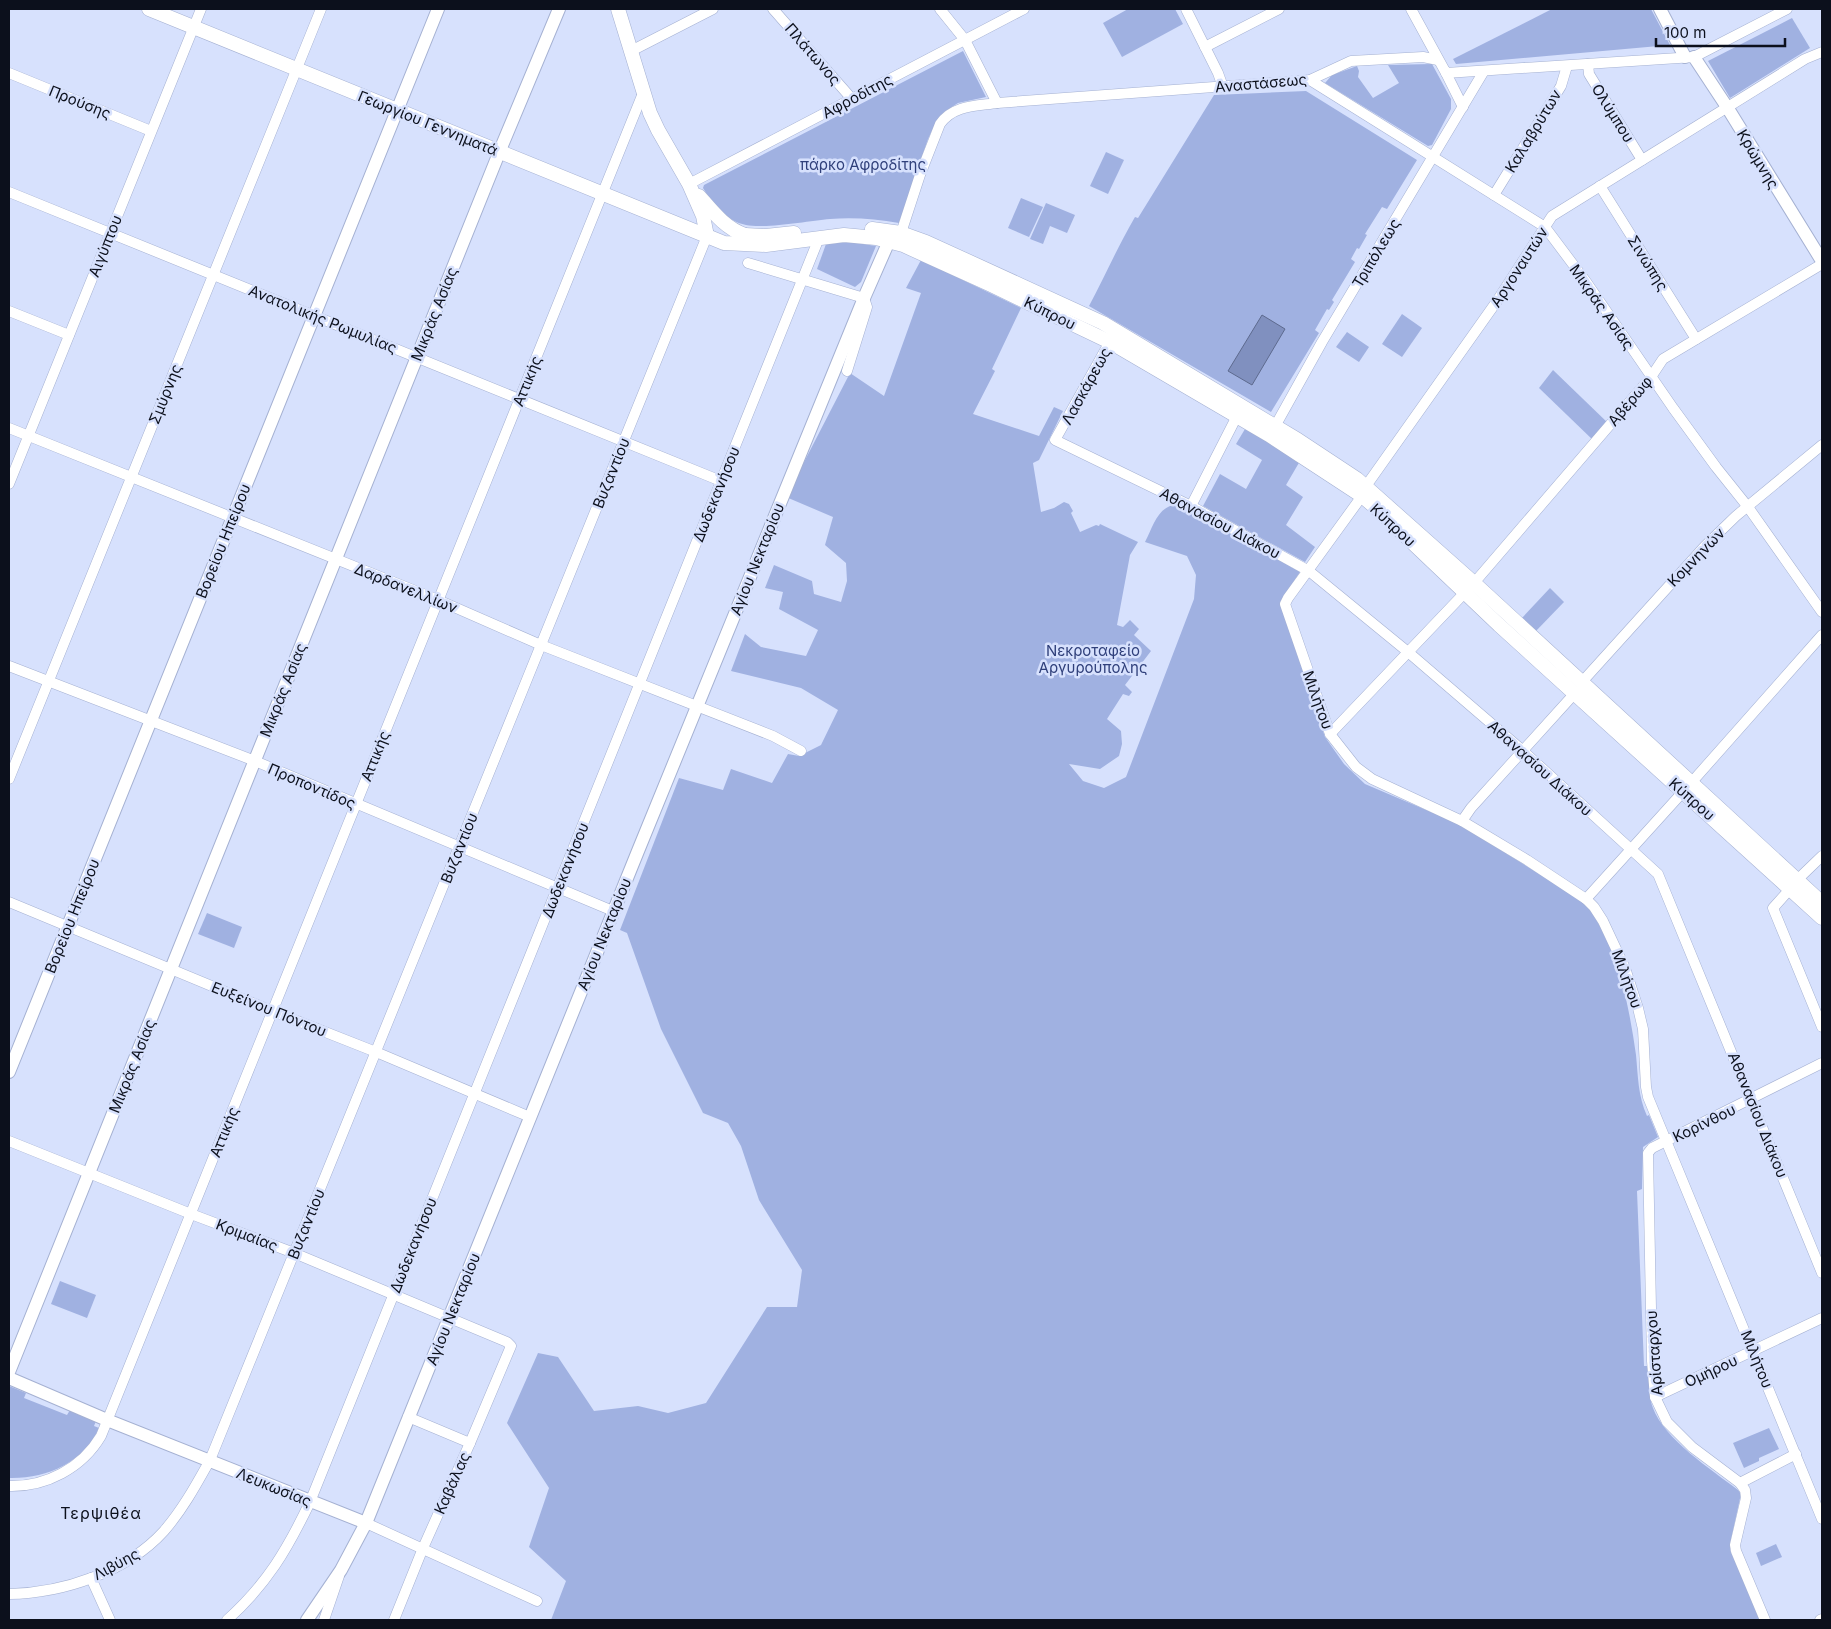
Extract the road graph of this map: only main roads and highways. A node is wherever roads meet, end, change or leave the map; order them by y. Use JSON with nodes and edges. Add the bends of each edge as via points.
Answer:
{"nodes":[{"id":1,"x":149,"y":9,"type":"edge"},
{"id":2,"x":618,"y":9,"type":"edge"},
{"id":3,"x":689,"y":184,"type":"junction"},
{"id":4,"x":901,"y":232,"type":"joint"},
{"id":5,"x":745,"y":235,"type":"junction"},
{"id":6,"x":707,"y":236,"type":"junction"},
{"id":7,"x":889,"y":241,"type":"joint"},
{"id":8,"x":1113,"y":336,"type":"junction"},
{"id":9,"x":1272,"y":431,"type":"junction"},
{"id":10,"x":1794,"y":885,"type":"junction"},
{"id":11,"x":1822,"y":903,"type":"edge"},
{"id":12,"x":1822,"y":918,"type":"edge"}],
"edges":[{"from":1,"to":6,"type":"main road","name":"Γεωργίου Γεννηματά"},
{"from":2,"to":3,"type":"main road","via":[[643,93],[658,130]]},
{"from":3,"to":5,"type":"main road","via":[[723,223]]},
{"from":3,"to":6,"type":"main road","via":[[703,216]]},
{"from":4,"to":5,"type":"main road","name":"Γεωργίου Γεννηματά","via":[[847,227]]},
{"from":4,"to":8,"type":"main road","name":"Κύπρου","via":[[1000,275]]},
{"from":5,"to":6,"type":"main road","name":"Γεωργίου Γεννηματά"},
{"from":6,"to":7,"type":"main road","name":"Γεωργίου Γεννηματά","via":[[724,243],[766,245],[853,235]]},
{"from":7,"to":8,"type":"main road","name":"Κύπρου"},
{"from":8,"to":9,"type":"main road","name":"Κύπρου"},
{"from":8,"to":9,"type":"main road","name":"Κύπρου","via":[[1237,416]]},
{"from":9,"to":10,"type":"main road","name":"Κύπρου","via":[[1364,491]]},
{"from":10,"to":11,"type":"main road","name":"Κύπρου"},
{"from":10,"to":12,"type":"main road","name":"Κύπρου"}]}
